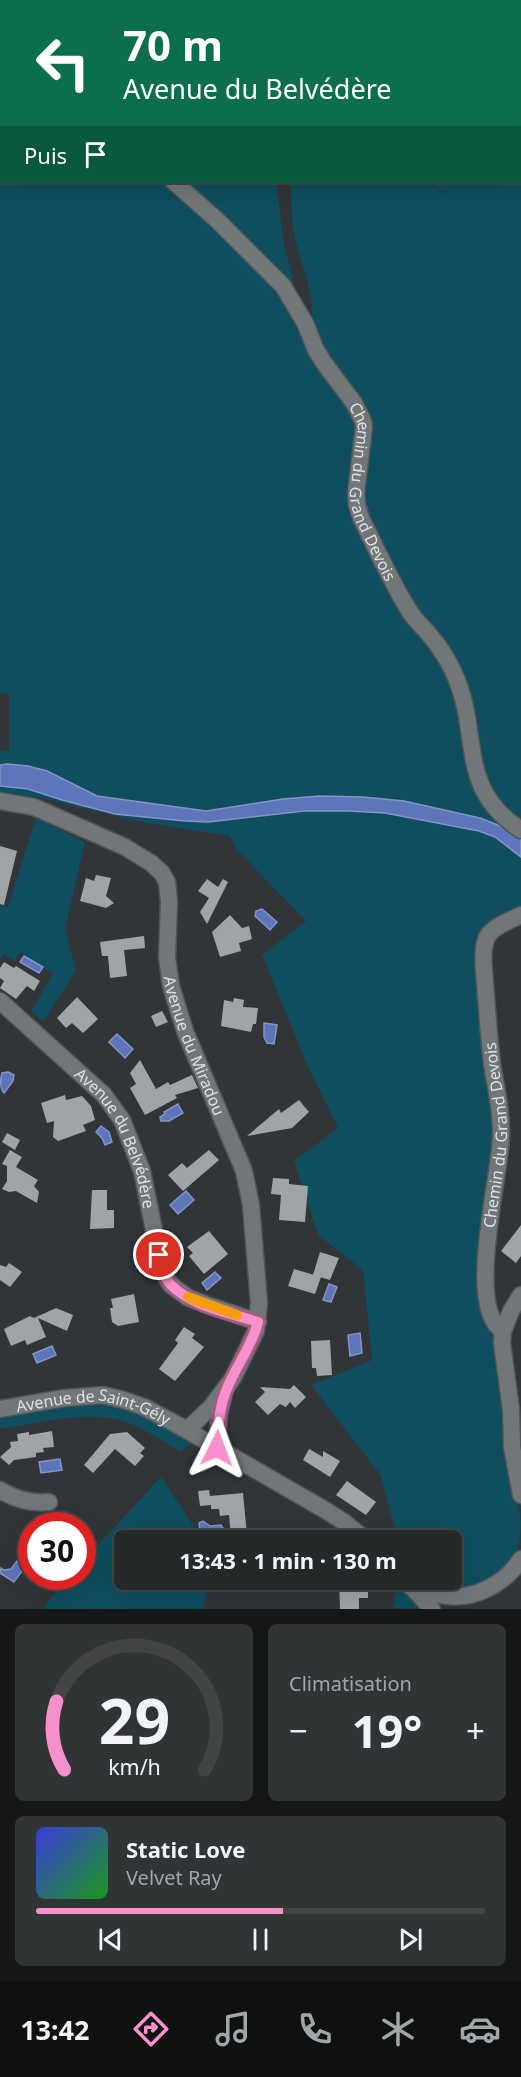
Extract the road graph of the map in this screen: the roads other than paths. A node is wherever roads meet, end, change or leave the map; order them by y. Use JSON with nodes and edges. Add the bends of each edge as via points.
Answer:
{"nodes":[{"id":1,"x":175,"y":183,"type":"edge"},
{"id":2,"x":0,"y":801,"type":"edge"},
{"id":3,"x":521,"y":830,"type":"edge"},
{"id":4,"x":521,"y":915,"type":"edge"},
{"id":5,"x":0,"y":1001,"type":"edge"},
{"id":6,"x":521,"y":1295,"type":"edge"},
{"id":7,"x":258,"y":1322,"type":"junction"},
{"id":8,"x":503,"y":1331,"type":"junction"},
{"id":9,"x":227,"y":1388,"type":"junction"},
{"id":10,"x":0,"y":1409,"type":"edge"},
{"id":11,"x":187,"y":1430,"type":"junction"},
{"id":12,"x":217,"y":1448,"type":"junction"},
{"id":13,"x":0,"y":1490,"type":"edge"},
{"id":14,"x":521,"y":1495,"type":"edge"},
{"id":15,"x":49,"y":1502,"type":"dead end"},
{"id":16,"x":353,"y":1530,"type":"edge"},
{"id":17,"x":521,"y":1559,"type":"edge"},
{"id":18,"x":414,"y":1590,"type":"edge"},
{"id":19,"x":430,"y":1590,"type":"edge"},
{"id":20,"x":471,"y":1598,"type":"edge"},
{"id":21,"x":432,"y":1609,"type":"edge"},
{"id":22,"x":446,"y":1609,"type":"edge"}],
"edges":[{"from":1,"to":3,"type":"street","name":"Chemin du Grand Devois","via":[[283,286],[320,357],[360,415],[364,440],[356,493],[361,518],[411,615],[440,648],[458,680],[481,787],[490,803]]},
{"from":2,"to":7,"type":"street","name":"Avenue du Miradou","via":[[34,807],[125,847],[151,862],[167,882],[168,963],[175,1001],[248,1188],[260,1303]]},
{"from":4,"to":8,"type":"street","name":"Chemin du Grand Devois","via":[[491,932],[484,957],[489,1039],[501,1130],[485,1286],[493,1322]]},
{"from":5,"to":7,"type":"street","name":"Avenue du Belvédère","via":[[104,1095],[122,1120],[142,1171],[159,1255],[171,1285],[187,1297]]},
{"from":6,"to":8,"type":"street"},
{"from":7,"to":9,"type":"street","name":"Avenue du Miradou"},
{"from":8,"to":14,"type":"street","via":[[512,1447]]},
{"from":9,"to":11,"type":"street","name":"Avenue du Miradou"},
{"from":9,"to":12,"type":"street","name":"Avenue du Miradou","via":[[220,1406]]},
{"from":10,"to":11,"type":"street","name":"Avenue de Saint-Gély","via":[[103,1395],[134,1403]]},
{"from":11,"to":12,"type":"street","name":"Avenue de Saint-Gély"},
{"from":12,"to":16,"type":"street","name":"Avenue de Saint-Gély"},
{"from":13,"to":15,"type":"street","via":[[22,1500]]},
{"from":17,"to":20,"type":"street","via":[[503,1580]]},
{"from":18,"to":21,"type":"street"},
{"from":19,"to":20,"type":"street"},
{"from":20,"to":22,"type":"street","via":[[454,1600]]}]}
